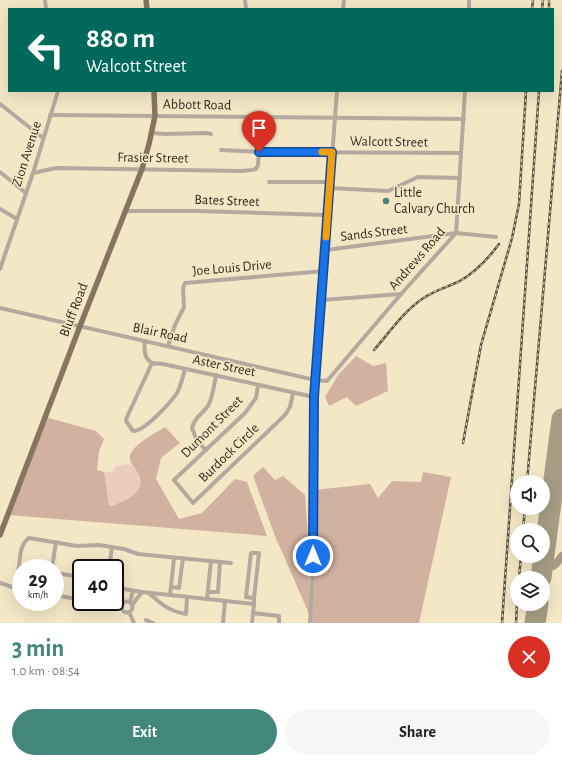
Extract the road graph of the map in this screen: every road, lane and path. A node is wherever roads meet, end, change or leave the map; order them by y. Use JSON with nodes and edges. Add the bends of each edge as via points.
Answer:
{"nodes":[{"id":1,"x":58,"y":92,"type":"edge"},
{"id":2,"x":154,"y":92,"type":"edge"},
{"id":3,"x":337,"y":92,"type":"edge"},
{"id":4,"x":465,"y":92,"type":"edge"},
{"id":5,"x":0,"y":104,"type":"edge"},
{"id":6,"x":50,"y":115,"type":"junction"},
{"id":7,"x":155,"y":116,"type":"junction"},
{"id":8,"x":335,"y":118,"type":"junction"},
{"id":9,"x":464,"y":119,"type":"junction"},
{"id":10,"x":152,"y":133,"type":"junction"},
{"id":11,"x":210,"y":134,"type":"dead end"},
{"id":12,"x":43,"y":138,"type":"junction"},
{"id":13,"x":221,"y":150,"type":"dead end"},
{"id":14,"x":259,"y":152,"type":"junction"},
{"id":15,"x":332,"y":152,"type":"junction"},
{"id":16,"x":461,"y":153,"type":"junction"},
{"id":17,"x":142,"y":169,"type":"junction"},
{"id":18,"x":0,"y":172,"type":"edge"},
{"id":19,"x":33,"y":172,"type":"junction"},
{"id":20,"x":460,"y":178,"type":"junction"},
{"id":21,"x":269,"y":182,"type":"dead end"},
{"id":22,"x":330,"y":182,"type":"junction"},
{"id":23,"x":329,"y":188,"type":"junction"},
{"id":24,"x":26,"y":193,"type":"junction"},
{"id":25,"x":0,"y":209,"type":"edge"},
{"id":26,"x":126,"y":211,"type":"junction"},
{"id":27,"x":327,"y":215,"type":"junction"},
{"id":28,"x":17,"y":219,"type":"junction"},
{"id":29,"x":456,"y":233,"type":"junction"},
{"id":30,"x":496,"y":237,"type":"dead end"},
{"id":31,"x":326,"y":250,"type":"junction"},
{"id":32,"x":0,"y":268,"type":"edge"},
{"id":33,"x":324,"y":271,"type":"junction"},
{"id":34,"x":401,"y":294,"type":"junction"},
{"id":35,"x":322,"y":300,"type":"junction"},
{"id":36,"x":0,"y":308,"type":"edge"},
{"id":37,"x":80,"y":326,"type":"junction"},
{"id":38,"x":145,"y":341,"type":"junction"},
{"id":39,"x":168,"y":346,"type":"junction"},
{"id":40,"x":152,"y":363,"type":"junction"},
{"id":41,"x":185,"y":369,"type":"junction"},
{"id":42,"x":216,"y":375,"type":"junction"},
{"id":43,"x":315,"y":380,"type":"junction"},
{"id":44,"x":258,"y":385,"type":"junction"},
{"id":45,"x":293,"y":393,"type":"junction"},
{"id":46,"x":314,"y":397,"type":"junction"},
{"id":47,"x":206,"y":450,"type":"junction"},
{"id":48,"x":174,"y":480,"type":"joint"},
{"id":49,"x":0,"y":535,"type":"edge"},
{"id":50,"x":56,"y":542,"type":"junction"},
{"id":51,"x":112,"y":547,"type":"junction"},
{"id":52,"x":174,"y":558,"type":"junction"},
{"id":53,"x":182,"y":558,"type":"junction"},
{"id":54,"x":20,"y":559,"type":"edge"},
{"id":55,"x":53,"y":559,"type":"edge"},
{"id":56,"x":110,"y":559,"type":"edge"},
{"id":57,"x":211,"y":561,"type":"junction"},
{"id":58,"x":220,"y":562,"type":"junction"},
{"id":59,"x":231,"y":563,"type":"dead end"},
{"id":60,"x":0,"y":582,"type":"edge"},
{"id":61,"x":12,"y":587,"type":"edge"},
{"id":62,"x":171,"y":587,"type":"junction"},
{"id":63,"x":124,"y":589,"type":"edge"},
{"id":64,"x":133,"y":590,"type":"junction"},
{"id":65,"x":142,"y":592,"type":"junction"},
{"id":66,"x":208,"y":592,"type":"junction"},
{"id":67,"x":149,"y":593,"type":"junction"},
{"id":68,"x":170,"y":595,"type":"junction"},
{"id":69,"x":187,"y":597,"type":"junction"},
{"id":70,"x":254,"y":598,"type":"junction"},
{"id":71,"x":207,"y":599,"type":"junction"},
{"id":72,"x":225,"y":600,"type":"junction"},
{"id":73,"x":124,"y":603,"type":"edge"},
{"id":74,"x":131,"y":603,"type":"junction"},
{"id":75,"x":254,"y":604,"type":"junction"},
{"id":76,"x":124,"y":611,"type":"edge"},
{"id":77,"x":129,"y":612,"type":"junction"},
{"id":78,"x":253,"y":613,"type":"junction"},
{"id":79,"x":146,"y":620,"type":"dead end"},
{"id":80,"x":134,"y":623,"type":"edge"},
{"id":81,"x":153,"y":623,"type":"edge"},
{"id":82,"x":223,"y":623,"type":"edge"},
{"id":83,"x":252,"y":623,"type":"edge"},
{"id":84,"x":279,"y":623,"type":"edge"},
{"id":85,"x":310,"y":623,"type":"edge"}],
"edges":[{"from":1,"to":6,"type":"street","name":"Zion Avenue"},
{"from":2,"to":7,"type":"main road","name":"Bluff Road"},
{"from":3,"to":8,"type":"street"},
{"from":4,"to":9,"type":"street","name":"Andrews Road"},
{"from":5,"to":12,"type":"street"},
{"from":6,"to":7,"type":"street","name":"Abbott Road"},
{"from":6,"to":12,"type":"street","name":"Zion Avenue"},
{"from":7,"to":8,"type":"street","name":"Abbott Road"},
{"from":7,"to":10,"type":"main road","name":"Bluff Road"},
{"from":8,"to":9,"type":"street","name":"Abbott Road"},
{"from":8,"to":15,"type":"street"},
{"from":9,"to":16,"type":"street","name":"Andrews Road"},
{"from":10,"to":11,"type":"street"},
{"from":10,"to":17,"type":"main road","name":"Bluff Road"},
{"from":12,"to":19,"type":"street","name":"Zion Avenue"},
{"from":13,"to":14,"type":"street","name":"Walcott Street"},
{"from":14,"to":15,"type":"street","name":"Walcott Street"},
{"from":14,"to":17,"type":"street","name":"Frasier Street","via":[[258,165],[252,170]]},
{"from":15,"to":16,"type":"street","name":"Walcott Street"},
{"from":15,"to":22,"type":"street"},
{"from":16,"to":20,"type":"street","name":"Andrews Road"},
{"from":17,"to":19,"type":"street","name":"Frasier Street","via":[[56,168]]},
{"from":17,"to":26,"type":"main road","name":"Bluff Road"},
{"from":18,"to":24,"type":"street"},
{"from":19,"to":24,"type":"street","name":"Zion Avenue"},
{"from":20,"to":23,"type":"street","via":[[418,178],[388,191]]},
{"from":20,"to":29,"type":"street","name":"Andrews Road"},
{"from":21,"to":22,"type":"street"},
{"from":22,"to":23,"type":"street"},
{"from":23,"to":27,"type":"street"},
{"from":24,"to":28,"type":"street","name":"Zion Avenue"},
{"from":25,"to":28,"type":"street"},
{"from":26,"to":27,"type":"street","name":"Bates Street"},
{"from":26,"to":37,"type":"main road","name":"Bluff Road"},
{"from":27,"to":31,"type":"street"},
{"from":28,"to":32,"type":"street","name":"Zion Avenue"},
{"from":29,"to":30,"type":"street","name":"Sands Street"},
{"from":29,"to":31,"type":"street","name":"Sands Street"},
{"from":29,"to":34,"type":"street","name":"Andrews Road"},
{"from":31,"to":33,"type":"street"},
{"from":33,"to":35,"type":"street"},
{"from":33,"to":39,"type":"street","name":"Joe Louis Drive","via":[[185,284],[184,307]]},
{"from":34,"to":35,"type":"street"},
{"from":34,"to":43,"type":"street","name":"Andrews Road","via":[[327,381]]},
{"from":35,"to":43,"type":"street"},
{"from":36,"to":37,"type":"street","name":"Blair Road"},
{"from":37,"to":38,"type":"street","name":"Blair Road"},
{"from":37,"to":49,"type":"main road","name":"Bluff Road"},
{"from":38,"to":39,"type":"street","name":"Blair Road"},
{"from":38,"to":40,"type":"street","via":[[145,353]]},
{"from":39,"to":43,"type":"street","name":"Blair Road"},
{"from":40,"to":41,"type":"street","name":"Aster Street"},
{"from":40,"to":41,"type":"street","via":[[127,417],[126,421],[133,431],[141,430],[173,399]]},
{"from":41,"to":42,"type":"street","name":"Aster Street"},
{"from":42,"to":44,"type":"street","name":"Aster Street"},
{"from":42,"to":47,"type":"street","via":[[212,397],[194,421],[192,428],[197,441]]},
{"from":43,"to":46,"type":"street"},
{"from":44,"to":45,"type":"street","name":"Aster Street"},
{"from":44,"to":47,"type":"street","name":"Dumont Street","via":[[256,398],[245,413]]},
{"from":45,"to":46,"type":"street","name":"Aster Street"},
{"from":45,"to":48,"type":"street","name":"Burdock Circle","via":[[285,415],[193,504]]},
{"from":46,"to":85,"type":"street"},
{"from":47,"to":48,"type":"street","name":"Dumont Street"},
{"from":50,"to":51,"type":"street","via":[[77,546]]},
{"from":50,"to":54,"type":"street","via":[[29,538],[25,540]]},
{"from":50,"to":55,"type":"street"},
{"from":51,"to":52,"type":"street","via":[[138,554]]},
{"from":51,"to":56,"type":"street"},
{"from":52,"to":53,"type":"street"},
{"from":52,"to":62,"type":"street"},
{"from":53,"to":57,"type":"street"},
{"from":53,"to":62,"type":"street","via":[[180,588]]},
{"from":57,"to":58,"type":"street"},
{"from":57,"to":66,"type":"street"},
{"from":58,"to":59,"type":"street"},
{"from":58,"to":66,"type":"street","via":[[218,592]]},
{"from":60,"to":61,"type":"street"},
{"from":62,"to":68,"type":"street"},
{"from":63,"to":64,"type":"street"},
{"from":64,"to":65,"type":"street"},
{"from":64,"to":74,"type":"street"},
{"from":65,"to":67,"type":"street"},
{"from":65,"to":74,"type":"street"},
{"from":66,"to":71,"type":"street"},
{"from":67,"to":68,"type":"street"},
{"from":67,"to":69,"type":"street","via":[[173,612],[186,614]]},
{"from":68,"to":69,"type":"street"},
{"from":69,"to":71,"type":"street"},
{"from":70,"to":70,"type":"street","via":[[259,553],[251,553],[246,597]]},
{"from":70,"to":75,"type":"street"},
{"from":71,"to":72,"type":"street"},
{"from":72,"to":75,"type":"street"},
{"from":72,"to":82,"type":"street"},
{"from":73,"to":74,"type":"street"},
{"from":74,"to":77,"type":"street","via":[[133,608]]},
{"from":75,"to":78,"type":"street"},
{"from":76,"to":77,"type":"street"},
{"from":77,"to":80,"type":"street"},
{"from":78,"to":83,"type":"street"},
{"from":78,"to":84,"type":"street","via":[[279,616]]},
{"from":79,"to":81,"type":"street"}]}
